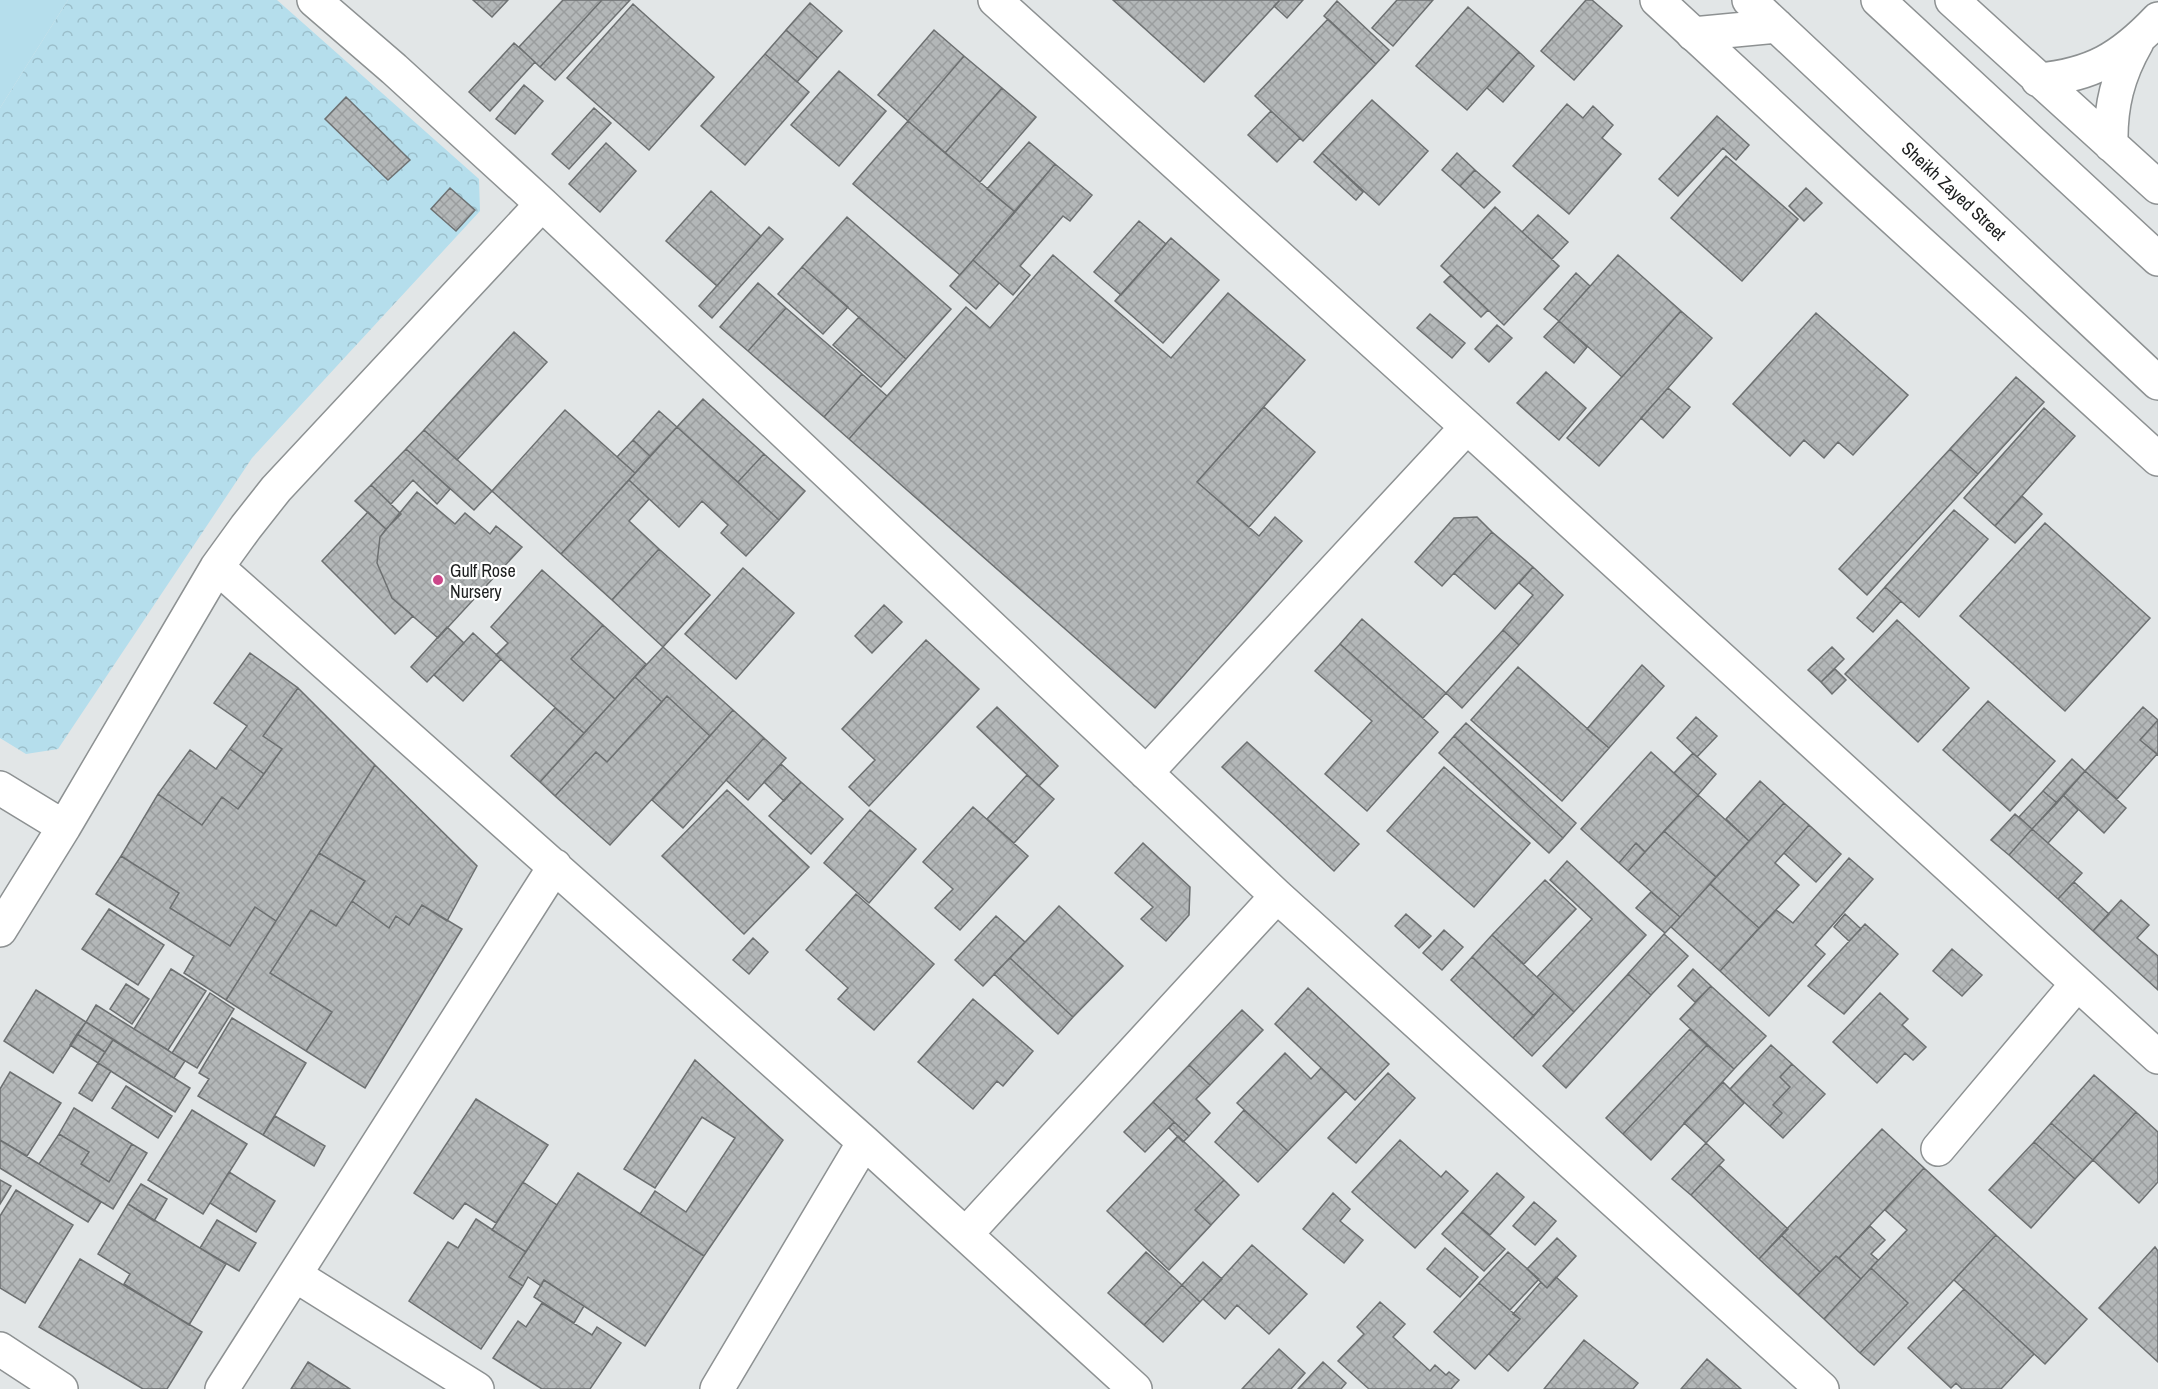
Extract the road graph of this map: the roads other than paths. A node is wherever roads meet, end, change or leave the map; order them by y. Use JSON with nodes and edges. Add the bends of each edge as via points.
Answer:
{"nodes":[{"id":1,"x":314,"y":0,"type":"edge"},
{"id":2,"x":1657,"y":0,"type":"edge"},
{"id":3,"x":1749,"y":0,"type":"edge"},
{"id":4,"x":1878,"y":0,"type":"edge"},
{"id":5,"x":1952,"y":0,"type":"edge"},
{"id":6,"x":999,"y":1,"type":"edge"},
{"id":7,"x":1777,"y":26,"type":"junction"},
{"id":8,"x":2148,"y":29,"type":"edge"},
{"id":9,"x":1692,"y":34,"type":"junction"},
{"id":10,"x":2038,"y":80,"type":"junction"},
{"id":11,"x":2111,"y":145,"type":"junction"},
{"id":12,"x":2158,"y":187,"type":"edge"},
{"id":13,"x":542,"y":204,"type":"junction"},
{"id":14,"x":2158,"y":259,"type":"edge"},
{"id":15,"x":2158,"y":383,"type":"edge"},
{"id":16,"x":1467,"y":427,"type":"junction"},
{"id":17,"x":2158,"y":459,"type":"edge"},
{"id":18,"x":217,"y":567,"type":"junction"},
{"id":19,"x":1146,"y":773,"type":"junction"},
{"id":20,"x":0,"y":788,"type":"edge"},
{"id":21,"x":64,"y":826,"type":"junction"},
{"id":22,"x":555,"y":866,"type":"junction"},
{"id":23,"x":1276,"y":896,"type":"junction"},
{"id":24,"x":0,"y":930,"type":"edge"},
{"id":25,"x":2077,"y":984,"type":"junction"},
{"id":26,"x":2158,"y":1058,"type":"edge"},
{"id":27,"x":864,"y":1142,"type":"junction"},
{"id":28,"x":1938,"y":1149,"type":"dead end"},
{"id":29,"x":966,"y":1234,"type":"junction"},
{"id":30,"x":295,"y":1275,"type":"junction"},
{"id":31,"x":0,"y":1349,"type":"edge"},
{"id":32,"x":61,"y":1389,"type":"edge"},
{"id":33,"x":222,"y":1389,"type":"edge"},
{"id":34,"x":477,"y":1389,"type":"edge"},
{"id":35,"x":717,"y":1389,"type":"edge"},
{"id":36,"x":1135,"y":1389,"type":"edge"},
{"id":37,"x":1822,"y":1389,"type":"edge"}],
"edges":[{"from":1,"to":13,"type":"street"},
{"from":2,"to":9,"type":"street"},
{"from":3,"to":7,"type":"street","name":"Sheikh Zayed Street"},
{"from":4,"to":14,"type":"street"},
{"from":5,"to":10,"type":"street"},
{"from":6,"to":16,"type":"street"},
{"from":7,"to":9,"type":"street"},
{"from":7,"to":15,"type":"street","name":"Sheikh Zayed Street"},
{"from":8,"to":10,"type":"street","via":[[2120,54],[2081,73]]},
{"from":8,"to":11,"type":"street","via":[[2119,80],[2113,101]]},
{"from":9,"to":17,"type":"street"},
{"from":10,"to":11,"type":"street"},
{"from":11,"to":12,"type":"street"},
{"from":13,"to":18,"type":"street","via":[[276,489]]},
{"from":13,"to":19,"type":"street"},
{"from":16,"to":19,"type":"street"},
{"from":16,"to":25,"type":"street"},
{"from":18,"to":21,"type":"street"},
{"from":18,"to":22,"type":"street"},
{"from":19,"to":23,"type":"street"},
{"from":20,"to":21,"type":"street"},
{"from":21,"to":24,"type":"street"},
{"from":22,"to":27,"type":"street"},
{"from":22,"to":30,"type":"street"},
{"from":23,"to":29,"type":"street"},
{"from":23,"to":37,"type":"street"},
{"from":25,"to":26,"type":"street"},
{"from":25,"to":28,"type":"street"},
{"from":27,"to":29,"type":"street"},
{"from":27,"to":35,"type":"street"},
{"from":29,"to":36,"type":"street"},
{"from":30,"to":33,"type":"street"},
{"from":30,"to":34,"type":"street"},
{"from":31,"to":32,"type":"street"}]}
